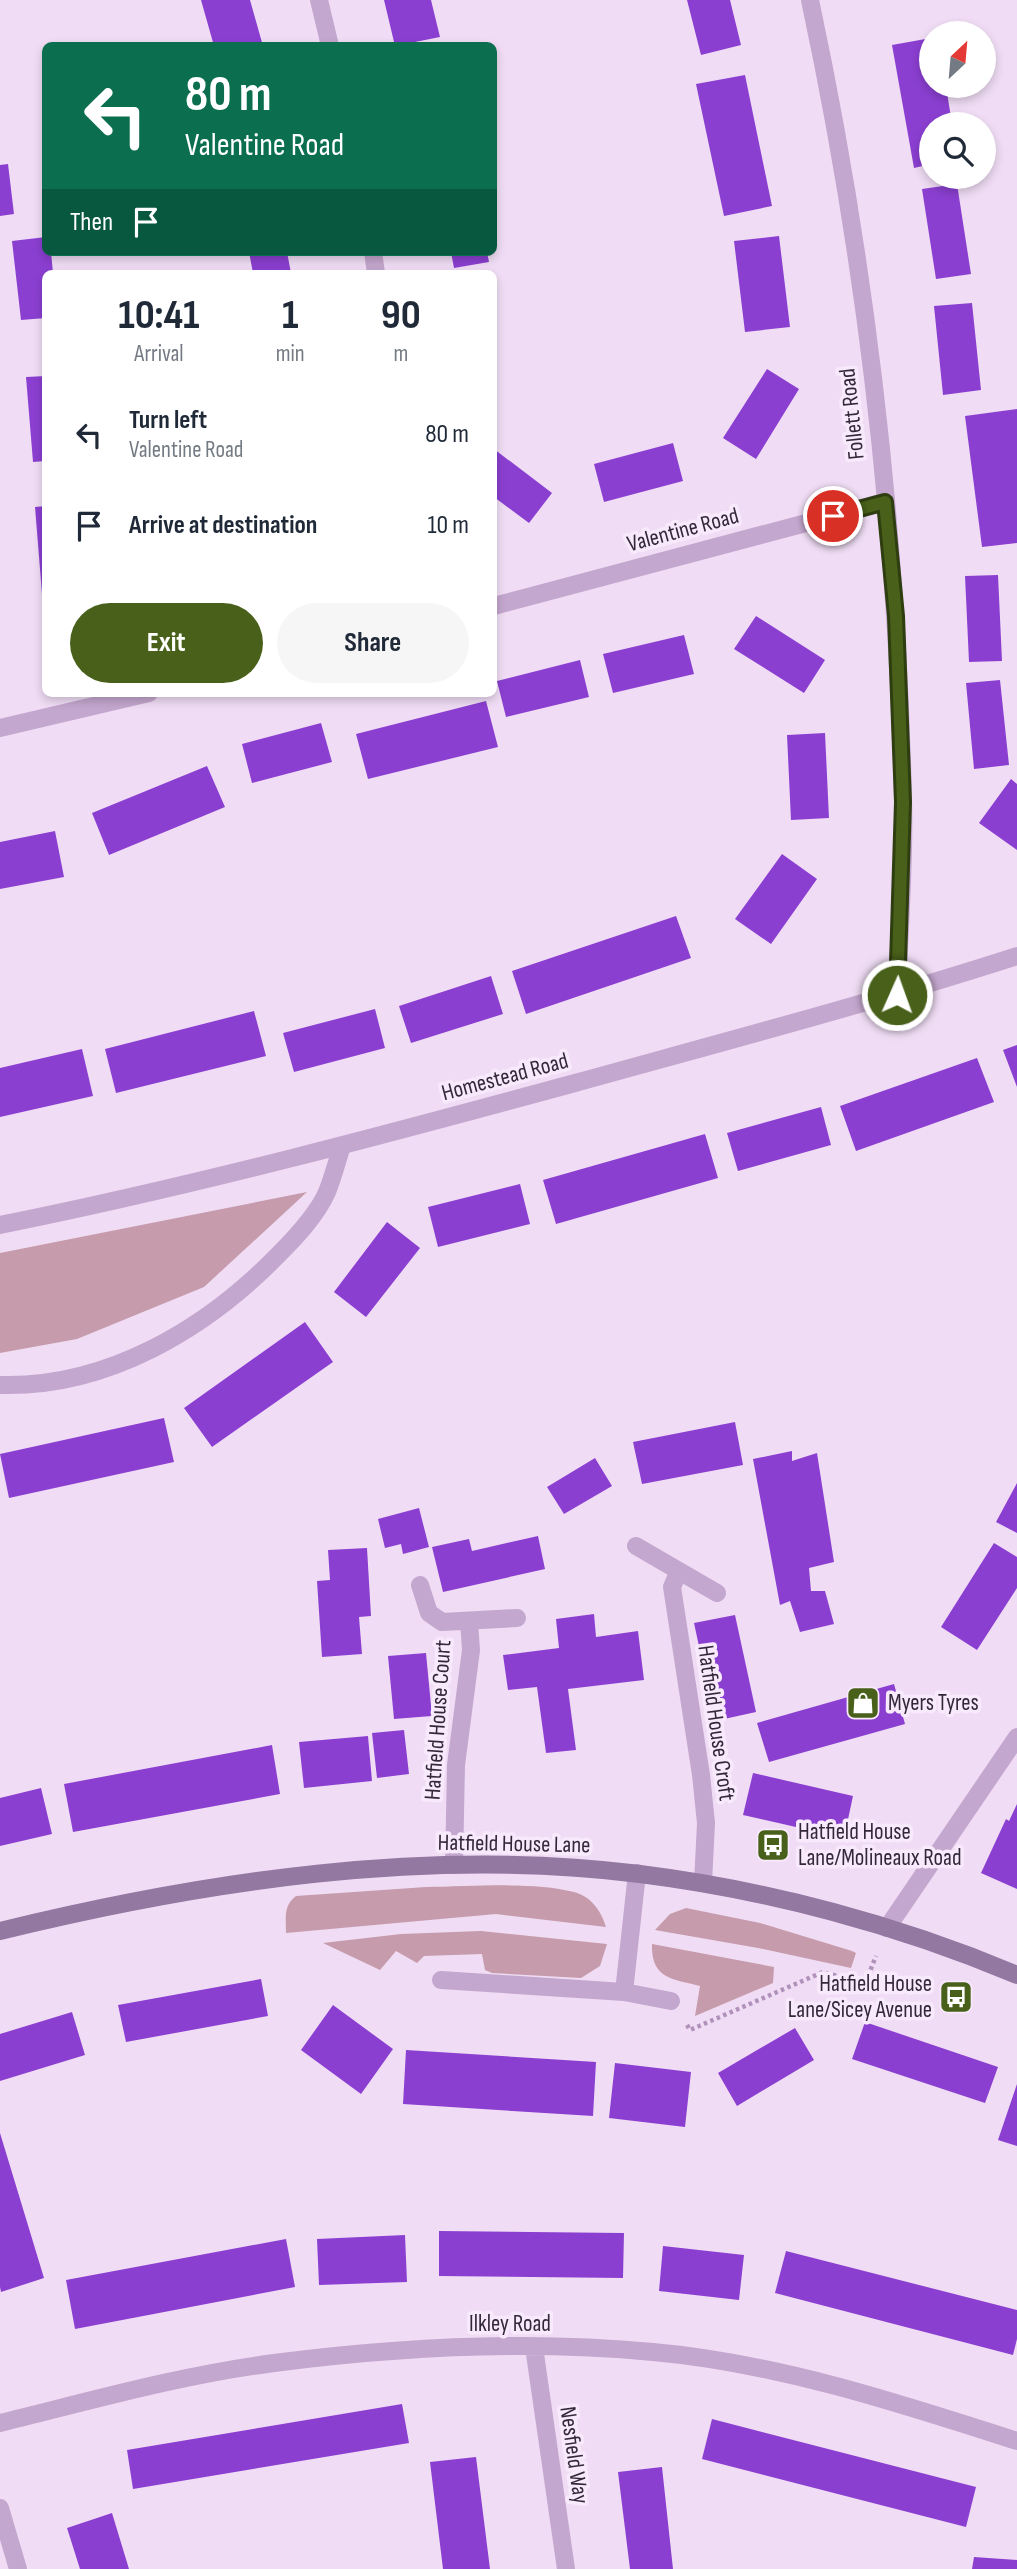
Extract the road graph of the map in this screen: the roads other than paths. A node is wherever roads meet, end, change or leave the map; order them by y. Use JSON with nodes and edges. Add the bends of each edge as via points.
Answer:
{"nodes":[{"id":1,"x":319,"y":0,"type":"edge"},
{"id":2,"x":810,"y":0,"type":"edge"},
{"id":3,"x":329,"y":42,"type":"edge"},
{"id":4,"x":885,"y":502,"type":"junction"},
{"id":5,"x":497,"y":605,"type":"edge"},
{"id":6,"x":132,"y":697,"type":"edge"},
{"id":7,"x":0,"y":728,"type":"edge"},
{"id":8,"x":1017,"y":956,"type":"edge"},
{"id":9,"x":897,"y":995,"type":"junction"},
{"id":10,"x":342,"y":1146,"type":"junction"},
{"id":11,"x":0,"y":1225,"type":"edge"},
{"id":12,"x":0,"y":1385,"type":"edge"},
{"id":13,"x":636,"y":1546,"type":"dead end"},
{"id":14,"x":678,"y":1573,"type":"junction"},
{"id":15,"x":421,"y":1585,"type":"dead end"},
{"id":16,"x":716,"y":1592,"type":"dead end"},
{"id":17,"x":517,"y":1618,"type":"dead end"},
{"id":18,"x":469,"y":1621,"type":"junction"},
{"id":19,"x":1017,"y":1737,"type":"edge"},
{"id":20,"x":454,"y":1865,"type":"junction"},
{"id":21,"x":637,"y":1873,"type":"junction"},
{"id":22,"x":704,"y":1884,"type":"junction"},
{"id":23,"x":887,"y":1928,"type":"junction"},
{"id":24,"x":0,"y":1931,"type":"edge"},
{"id":25,"x":1017,"y":1975,"type":"edge"},
{"id":26,"x":441,"y":1980,"type":"dead end"},
{"id":27,"x":624,"y":1992,"type":"junction"},
{"id":28,"x":671,"y":2001,"type":"road end"},
{"id":29,"x":534,"y":2347,"type":"junction"},
{"id":30,"x":0,"y":2423,"type":"edge"},
{"id":31,"x":1017,"y":2441,"type":"edge"},
{"id":32,"x":0,"y":2508,"type":"edge"},
{"id":33,"x":18,"y":2569,"type":"edge"},
{"id":34,"x":566,"y":2569,"type":"edge"}],
"edges":[{"from":1,"to":3,"type":"street"},
{"from":2,"to":4,"type":"street","name":"Follett Road","via":[[834,113],[867,326]]},
{"from":4,"to":5,"type":"street","name":"Valentine Road"},
{"from":4,"to":9,"type":"street","name":"Follett Road","via":[[896,616],[903,802]]},
{"from":6,"to":7,"type":"street"},
{"from":8,"to":9,"type":"street","name":"Homestead Road"},
{"from":9,"to":10,"type":"street","name":"Homestead Road"},
{"from":10,"to":11,"type":"street","name":"Homestead Road"},
{"from":10,"to":12,"type":"street","via":[[326,1194],[292,1241],[244,1290],[195,1325],[147,1353],[86,1374]]},
{"from":13,"to":14,"type":"street"},
{"from":14,"to":16,"type":"street"},
{"from":14,"to":22,"type":"street","name":"Hatfield House Croft","via":[[672,1587],[701,1775],[706,1823]]},
{"from":15,"to":18,"type":"street","name":"Hatfield House Court","via":[[429,1613],[442,1622]]},
{"from":17,"to":18,"type":"street","name":"Hatfield House Court"},
{"from":18,"to":20,"type":"street","name":"Hatfield House Court","via":[[471,1650],[456,1765]]},
{"from":19,"to":23,"type":"street"},
{"from":20,"to":21,"type":"street","name":"Hatfield House Lane"},
{"from":20,"to":24,"type":"street","name":"Hatfield House Lane","via":[[335,1872],[211,1888],[93,1908]]},
{"from":21,"to":22,"type":"street","name":"Hatfield House Lane"},
{"from":21,"to":27,"type":"street"},
{"from":22,"to":23,"type":"street","name":"Hatfield House Lane"},
{"from":23,"to":25,"type":"street","name":"Hatfield House Lane"},
{"from":26,"to":27,"type":"street"},
{"from":27,"to":28,"type":"street"},
{"from":29,"to":30,"type":"street","name":"Ilkley Road","via":[[404,2350],[272,2363]]},
{"from":29,"to":31,"type":"street","name":"Ilkley Road","via":[[654,2352],[779,2373]]},
{"from":29,"to":34,"type":"street","name":"Nesfield Way"},
{"from":32,"to":33,"type":"street"}]}
